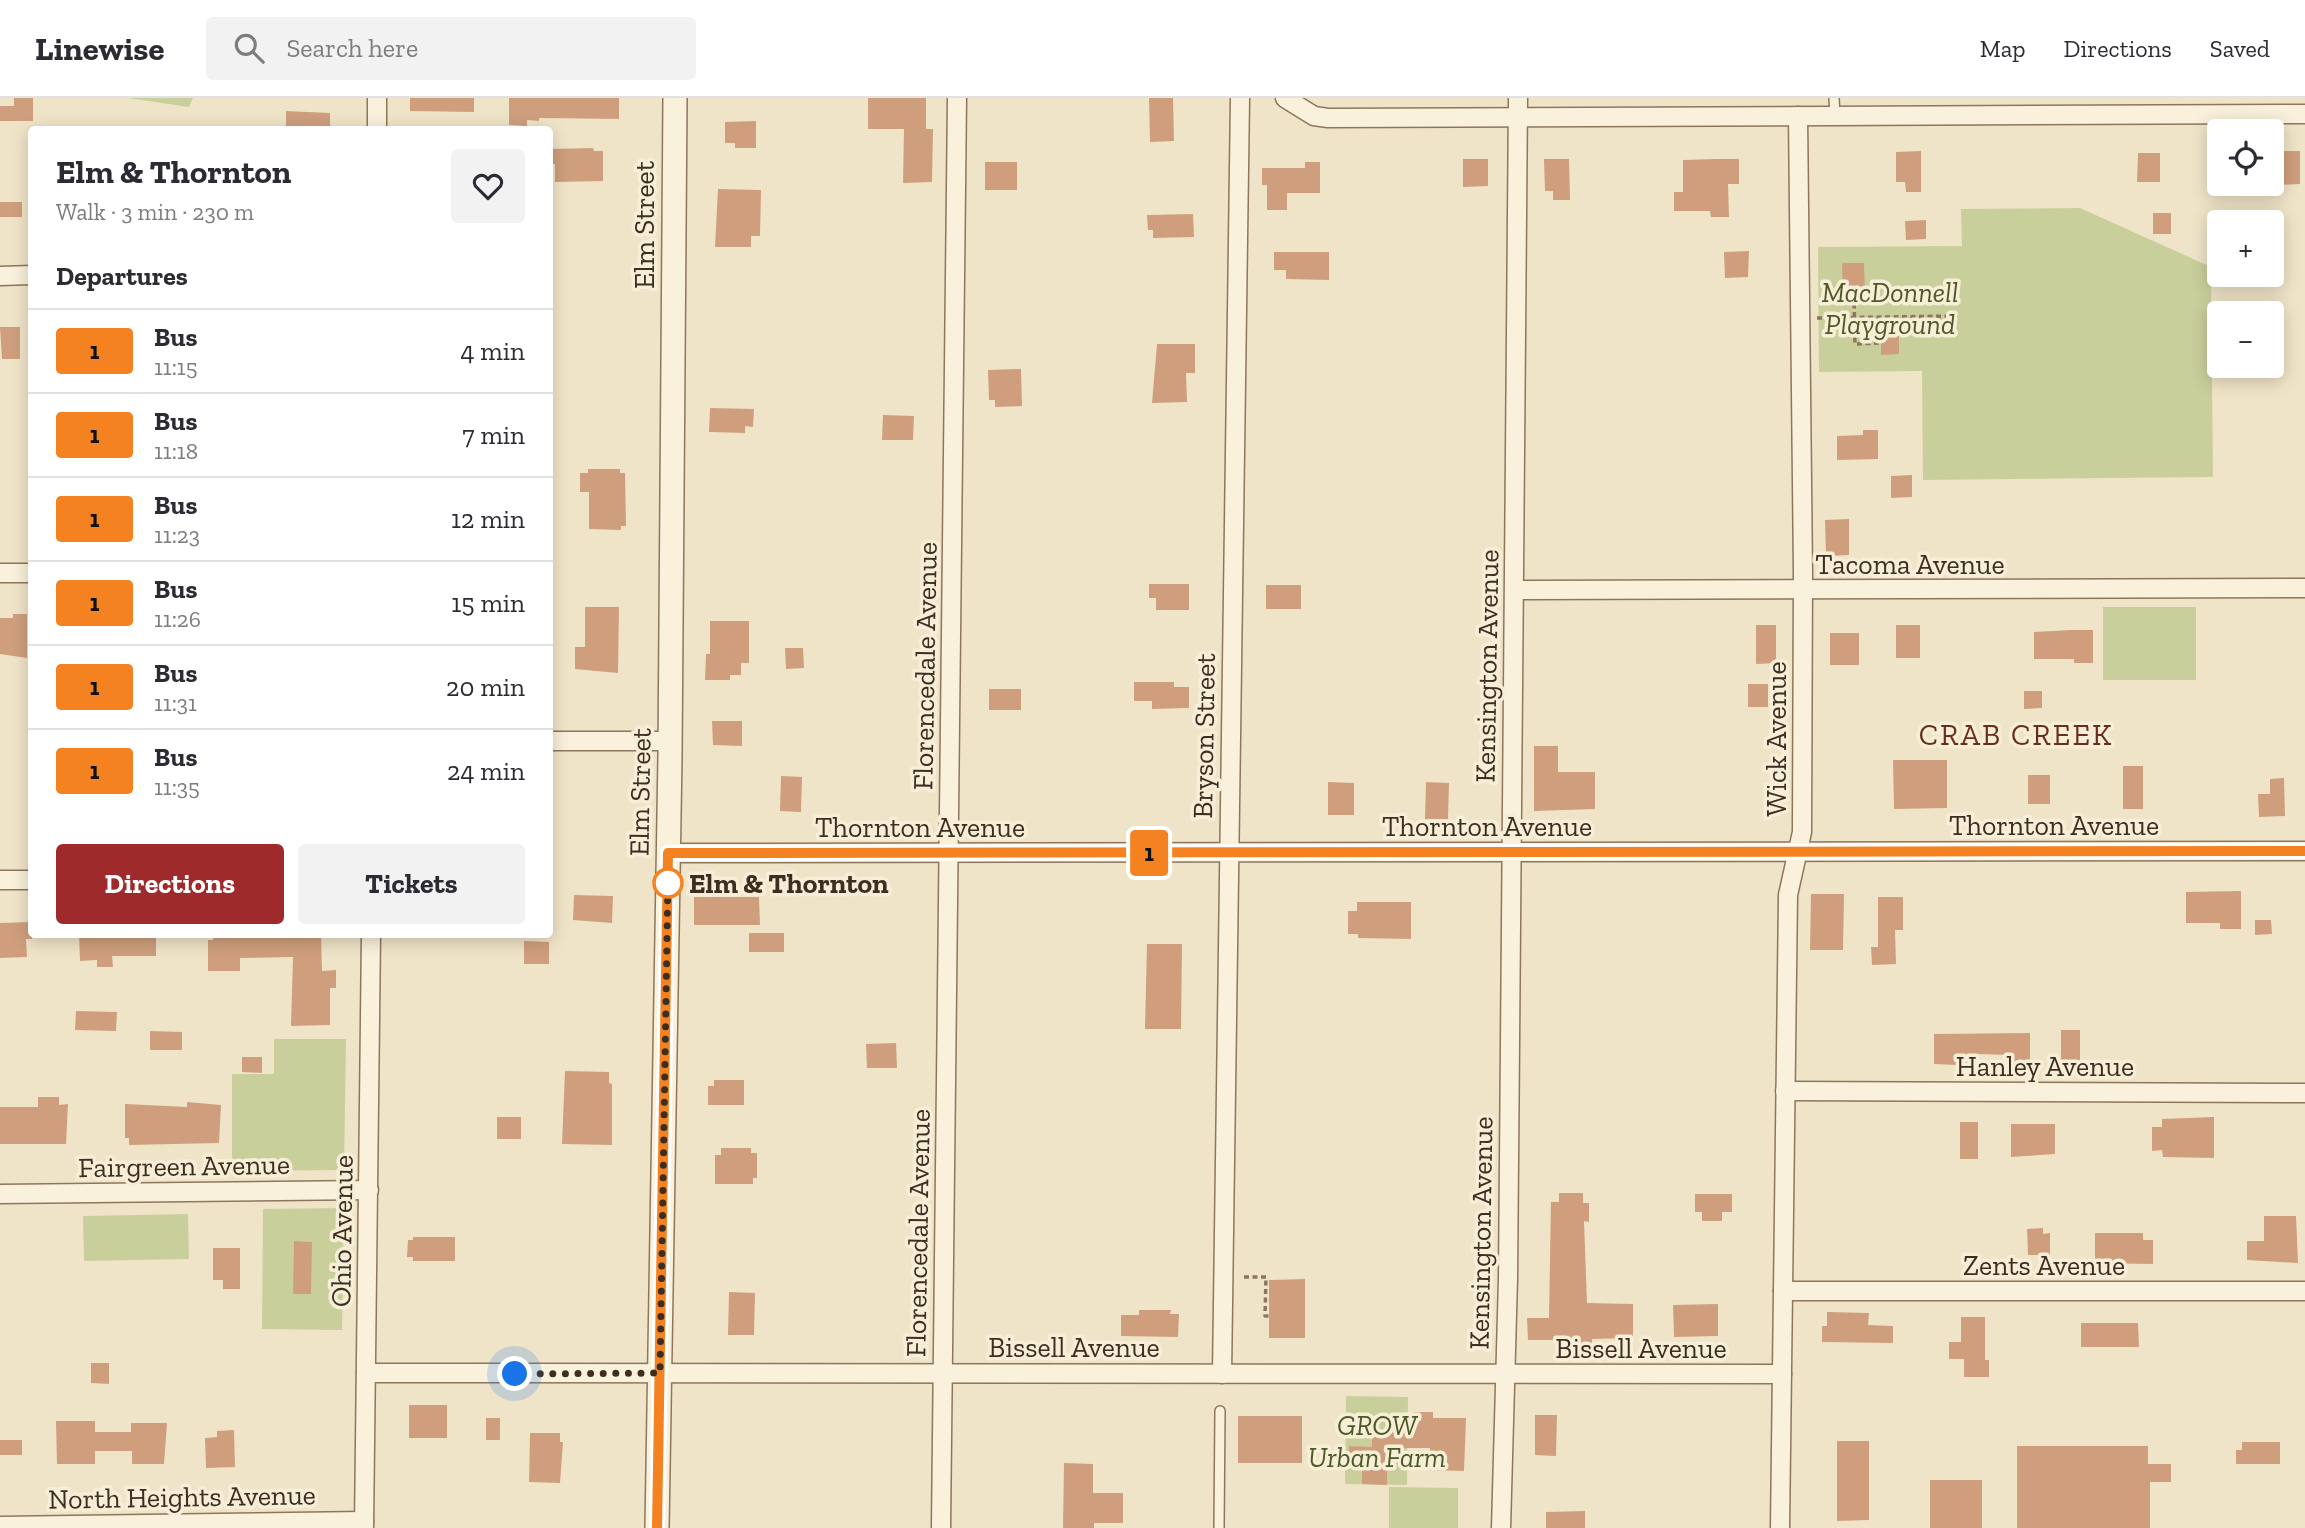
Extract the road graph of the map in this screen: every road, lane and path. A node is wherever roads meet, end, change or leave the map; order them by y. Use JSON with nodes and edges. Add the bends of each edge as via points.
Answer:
{"nodes":[{"id":1,"x":377,"y":98,"type":"edge"},
{"id":2,"x":675,"y":98,"type":"edge"},
{"id":3,"x":957,"y":98,"type":"edge"},
{"id":4,"x":1240,"y":98,"type":"edge"},
{"id":5,"x":1285,"y":98,"type":"edge"},
{"id":6,"x":1518,"y":98,"type":"edge"},
{"id":7,"x":1835,"y":107,"type":"edge"},
{"id":8,"x":2305,"y":114,"type":"edge"},
{"id":9,"x":1798,"y":116,"type":"junction"},
{"id":10,"x":1518,"y":118,"type":"junction"},
{"id":11,"x":377,"y":126,"type":"edge"},
{"id":12,"x":28,"y":275,"type":"edge"},
{"id":13,"x":0,"y":276,"type":"edge"},
{"id":14,"x":1854,"y":295,"type":"dead end"},
{"id":15,"x":1958,"y":316,"type":"dead end"},
{"id":16,"x":1854,"y":317,"type":"junction"},
{"id":17,"x":1801,"y":318,"type":"junction"},
{"id":18,"x":1881,"y":344,"type":"dead end"},
{"id":19,"x":0,"y":573,"type":"edge"},
{"id":20,"x":28,"y":573,"type":"edge"},
{"id":21,"x":2305,"y":587,"type":"edge"},
{"id":22,"x":1515,"y":590,"type":"junction"},
{"id":23,"x":1803,"y":590,"type":"junction"},
{"id":24,"x":553,"y":741,"type":"edge"},
{"id":25,"x":670,"y":741,"type":"junction"},
{"id":26,"x":2305,"y":851,"type":"edge"},
{"id":27,"x":1512,"y":852,"type":"junction"},
{"id":28,"x":1797,"y":852,"type":"junction"},
{"id":29,"x":668,"y":853,"type":"junction"},
{"id":30,"x":950,"y":853,"type":"junction"},
{"id":31,"x":1229,"y":853,"type":"junction"},
{"id":32,"x":0,"y":880,"type":"edge"},
{"id":33,"x":28,"y":880,"type":"edge"},
{"id":34,"x":371,"y":938,"type":"edge"},
{"id":35,"x":1785,"y":1091,"type":"junction"},
{"id":36,"x":2305,"y":1093,"type":"edge"},
{"id":37,"x":369,"y":1190,"type":"junction"},
{"id":38,"x":0,"y":1194,"type":"edge"},
{"id":39,"x":1244,"y":1277,"type":"dead end"},
{"id":40,"x":1783,"y":1291,"type":"junction"},
{"id":41,"x":2305,"y":1291,"type":"edge"},
{"id":42,"x":1269,"y":1316,"type":"dead end"},
{"id":43,"x":366,"y":1373,"type":"junction"},
{"id":44,"x":660,"y":1373,"type":"junction"},
{"id":45,"x":943,"y":1373,"type":"junction"},
{"id":46,"x":1222,"y":1374,"type":"junction"},
{"id":47,"x":1505,"y":1374,"type":"junction"},
{"id":48,"x":1782,"y":1374,"type":"junction"},
{"id":49,"x":1220,"y":1411,"type":"dead end"},
{"id":50,"x":364,"y":1524,"type":"edge"},
{"id":51,"x":0,"y":1525,"type":"edge"},
{"id":52,"x":657,"y":1528,"type":"edge"},
{"id":53,"x":941,"y":1528,"type":"edge"},
{"id":54,"x":1219,"y":1528,"type":"edge"},
{"id":55,"x":1501,"y":1528,"type":"edge"},
{"id":56,"x":1780,"y":1528,"type":"edge"}],
"edges":[{"from":1,"to":11,"type":"street"},
{"from":2,"to":25,"type":"street","name":"Elm Street"},
{"from":3,"to":30,"type":"street","name":"Florencedale Avenue"},
{"from":4,"to":31,"type":"street","name":"Bryson Street"},
{"from":5,"to":10,"type":"street","via":[[1314,116],[1328,118]]},
{"from":6,"to":10,"type":"street","name":"Kensington Avenue"},
{"from":7,"to":8,"type":"street"},
{"from":7,"to":9,"type":"street"},
{"from":9,"to":10,"type":"street"},
{"from":9,"to":17,"type":"street","name":"Wick Avenue"},
{"from":10,"to":22,"type":"street","name":"Kensington Avenue"},
{"from":12,"to":13,"type":"street"},
{"from":14,"to":16,"type":"path"},
{"from":15,"to":16,"type":"path"},
{"from":16,"to":17,"type":"path"},
{"from":16,"to":18,"type":"path","via":[[1855,344]]},
{"from":17,"to":23,"type":"street","name":"Wick Avenue"},
{"from":19,"to":20,"type":"street"},
{"from":21,"to":23,"type":"street","name":"Tacoma Avenue"},
{"from":22,"to":23,"type":"street","name":"Tacoma Avenue"},
{"from":22,"to":27,"type":"street","name":"Kensington Avenue"},
{"from":23,"to":28,"type":"street","name":"Wick Avenue","via":[[1802,832]]},
{"from":24,"to":25,"type":"street"},
{"from":25,"to":29,"type":"street","name":"Elm Street"},
{"from":26,"to":28,"type":"street","name":"Thornton Avenue"},
{"from":27,"to":28,"type":"street","name":"Thornton Avenue"},
{"from":27,"to":31,"type":"street","name":"Thornton Avenue"},
{"from":27,"to":47,"type":"street","name":"Kensington Avenue"},
{"from":28,"to":35,"type":"street","name":"Wick Avenue","via":[[1788,895]]},
{"from":29,"to":30,"type":"street","name":"Thornton Avenue"},
{"from":29,"to":44,"type":"street","name":"Elm Street"},
{"from":30,"to":31,"type":"street","name":"Thornton Avenue"},
{"from":30,"to":45,"type":"street","name":"Florencedale Avenue"},
{"from":31,"to":46,"type":"street","name":"Bryson Street"},
{"from":32,"to":33,"type":"street"},
{"from":34,"to":37,"type":"street","name":"Ohio Avenue"},
{"from":35,"to":36,"type":"street","name":"Hanley Avenue"},
{"from":35,"to":40,"type":"street","name":"Wick Avenue"},
{"from":37,"to":38,"type":"street","name":"Fairgreen Avenue"},
{"from":37,"to":43,"type":"street","name":"Ohio Avenue"},
{"from":39,"to":42,"type":"path","via":[[1266,1277],[1265,1316]]},
{"from":40,"to":41,"type":"street","name":"Zents Avenue"},
{"from":40,"to":48,"type":"street","name":"Wick Avenue"},
{"from":43,"to":44,"type":"street","name":"Bissell Avenue"},
{"from":43,"to":50,"type":"street","name":"Ohio Avenue"},
{"from":44,"to":45,"type":"street","name":"Bissell Avenue"},
{"from":44,"to":52,"type":"street","name":"Elm Street"},
{"from":45,"to":46,"type":"street","name":"Bissell Avenue"},
{"from":45,"to":53,"type":"street","name":"Florencedale Avenue"},
{"from":46,"to":47,"type":"street","name":"Bissell Avenue"},
{"from":47,"to":48,"type":"street","name":"Bissell Avenue"},
{"from":47,"to":55,"type":"street","name":"Kensington Avenue"},
{"from":48,"to":56,"type":"street","name":"Wick Avenue"},
{"from":49,"to":54,"type":"lane"},
{"from":50,"to":51,"type":"street","name":"North Heights Avenue"}]}
